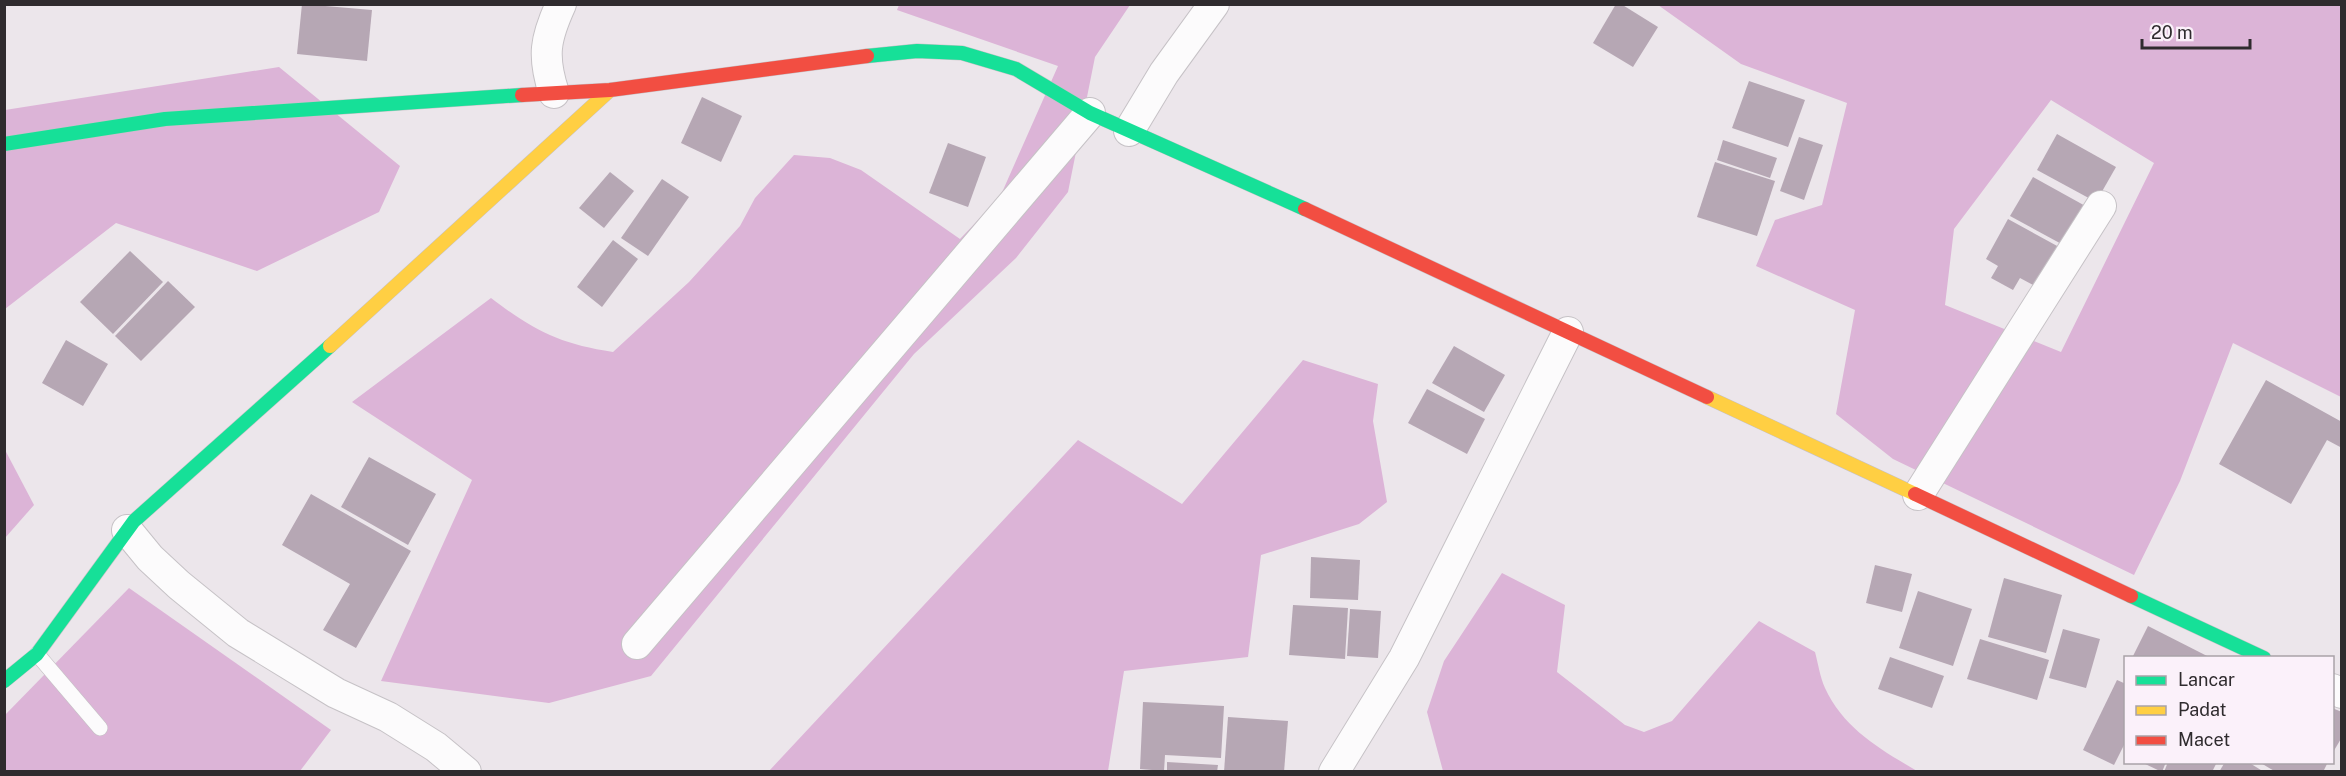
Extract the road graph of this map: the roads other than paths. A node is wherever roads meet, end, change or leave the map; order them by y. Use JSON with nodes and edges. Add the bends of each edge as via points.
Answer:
{"nodes":[{"id":1,"x":561,"y":4,"type":"edge"},
{"id":2,"x":1214,"y":4,"type":"edge"},
{"id":3,"x":610,"y":90,"type":"junction"},
{"id":4,"x":554,"y":93,"type":"junction"},
{"id":5,"x":1090,"y":114,"type":"junction"},
{"id":6,"x":1129,"y":131,"type":"junction"},
{"id":7,"x":4,"y":144,"type":"edge"},
{"id":8,"x":2101,"y":206,"type":"dead end"},
{"id":9,"x":1568,"y":332,"type":"junction"},
{"id":10,"x":1918,"y":495,"type":"junction"},
{"id":11,"x":127,"y":530,"type":"junction"},
{"id":12,"x":637,"y":644,"type":"dead end"},
{"id":13,"x":38,"y":654,"type":"junction"},
{"id":14,"x":2262,"y":656,"type":"edge"},
{"id":15,"x":4,"y":681,"type":"edge"},
{"id":16,"x":100,"y":728,"type":"dead end"},
{"id":17,"x":466,"y":771,"type":"edge"},
{"id":18,"x":1334,"y":771,"type":"edge"}],
"edges":[{"from":1,"to":4,"type":"street","via":[[546,48]]},
{"from":2,"to":6,"type":"street","via":[[1164,73]]},
{"from":3,"to":4,"type":"street"},
{"from":3,"to":5,"type":"street","via":[[917,51],[962,53],[1016,69]]},
{"from":3,"to":11,"type":"street"},
{"from":4,"to":7,"type":"street","via":[[165,120]]},
{"from":5,"to":6,"type":"street"},
{"from":5,"to":12,"type":"street"},
{"from":6,"to":9,"type":"street"},
{"from":8,"to":10,"type":"street"},
{"from":9,"to":10,"type":"street"},
{"from":9,"to":18,"type":"street","via":[[1404,658]]},
{"from":10,"to":14,"type":"street"},
{"from":11,"to":13,"type":"street"},
{"from":11,"to":17,"type":"street","via":[[178,585],[238,633],[336,693],[388,717]]},
{"from":13,"to":15,"type":"street"},
{"from":13,"to":16,"type":"lane"}]}
